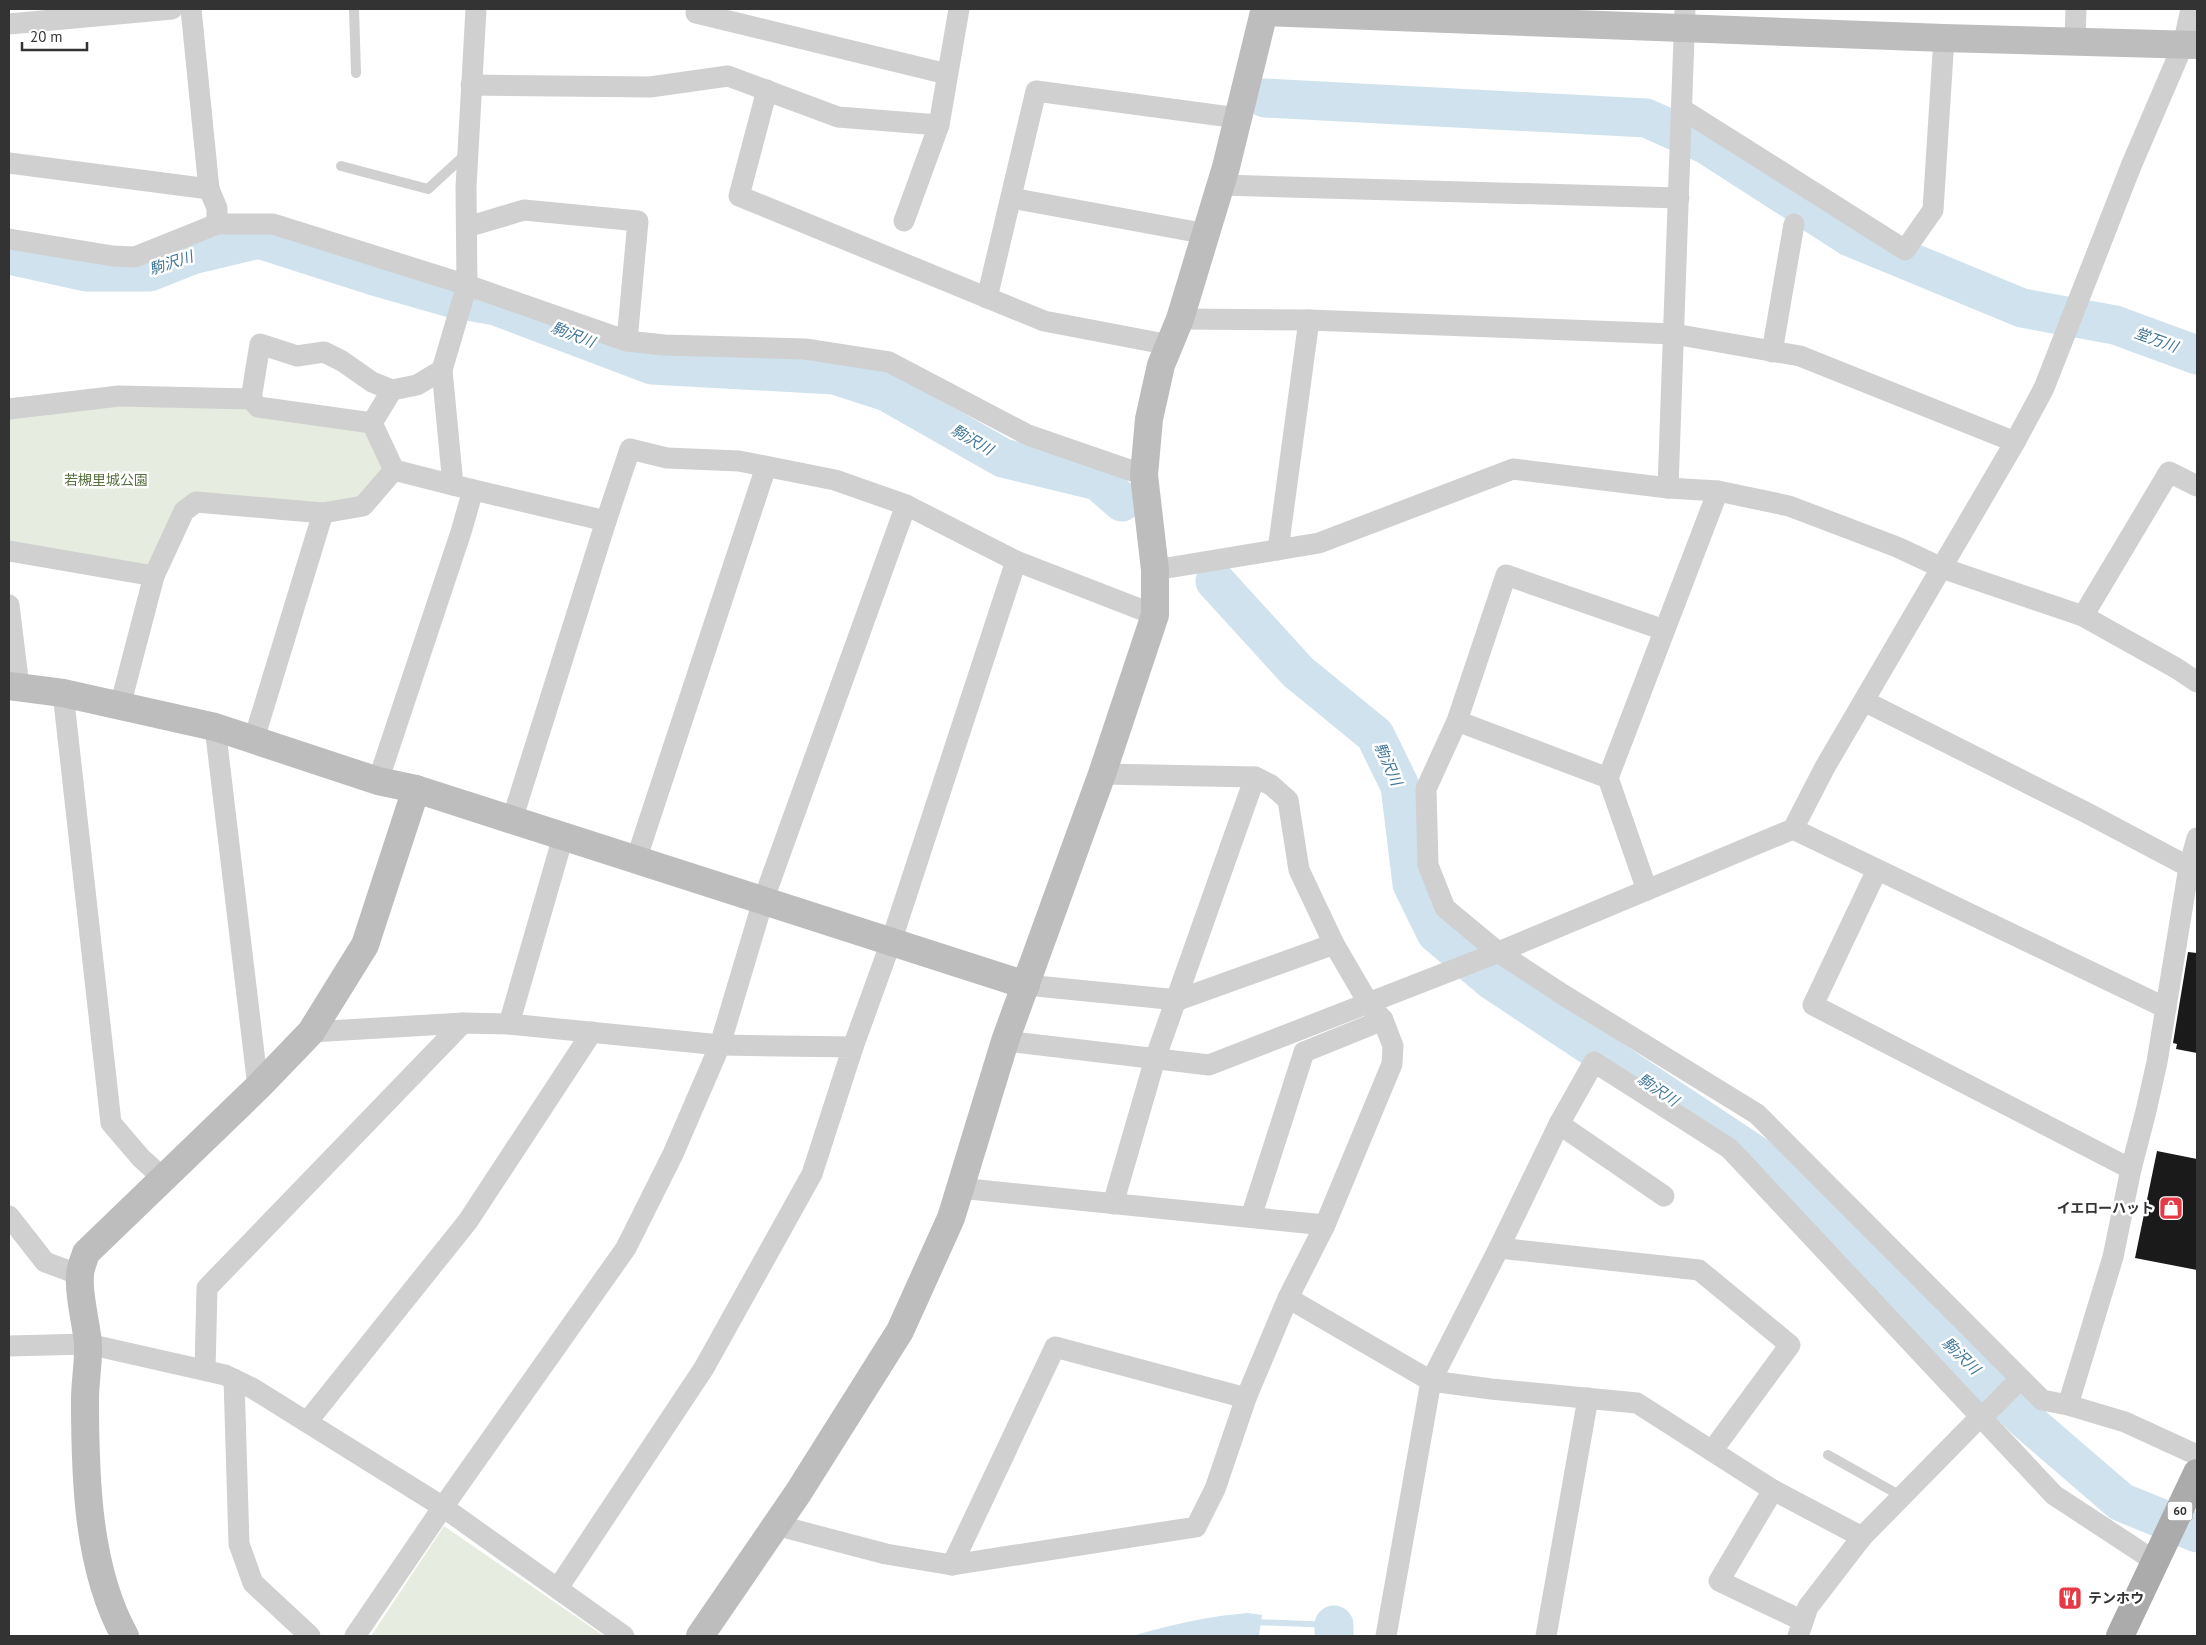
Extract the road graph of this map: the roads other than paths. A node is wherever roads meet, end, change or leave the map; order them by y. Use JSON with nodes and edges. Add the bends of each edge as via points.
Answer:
{"nodes":[{"id":1,"x":172,"y":9,"type":"edge"},
{"id":2,"x":191,"y":9,"type":"edge"},
{"id":3,"x":354,"y":9,"type":"edge"},
{"id":4,"x":476,"y":9,"type":"edge"},
{"id":5,"x":697,"y":9,"type":"edge"},
{"id":6,"x":959,"y":9,"type":"edge"},
{"id":7,"x":2076,"y":9,"type":"edge"},
{"id":8,"x":2191,"y":9,"type":"edge"},
{"id":9,"x":1258,"y":10,"type":"edge"},
{"id":10,"x":1364,"y":12,"type":"edge"},
{"id":11,"x":1501,"y":14,"type":"edge"},
{"id":12,"x":1685,"y":18,"type":"edge"},
{"id":13,"x":9,"y":24,"type":"edge"},
{"id":14,"x":1944,"y":38,"type":"junction"},
{"id":15,"x":2075,"y":40,"type":"junction"},
{"id":16,"x":2190,"y":45,"type":"edge"},
{"id":17,"x":356,"y":73,"type":"dead end"},
{"id":18,"x":948,"y":74,"type":"junction"},
{"id":19,"x":471,"y":85,"type":"junction"},
{"id":20,"x":767,"y":90,"type":"junction"},
{"id":21,"x":1682,"y":108,"type":"junction"},
{"id":22,"x":1238,"y":118,"type":"junction"},
{"id":23,"x":939,"y":125,"type":"junction"},
{"id":24,"x":468,"y":152,"type":"junction"},
{"id":25,"x":9,"y":163,"type":"edge"},
{"id":26,"x":341,"y":166,"type":"dead end"},
{"id":27,"x":1221,"y":185,"type":"junction"},
{"id":28,"x":209,"y":189,"type":"junction"},
{"id":29,"x":1011,"y":198,"type":"junction"},
{"id":30,"x":1679,"y":198,"type":"junction"},
{"id":31,"x":904,"y":221,"type":"dead end"},
{"id":32,"x":217,"y":224,"type":"junction"},
{"id":33,"x":1794,"y":224,"type":"dead end"},
{"id":34,"x":467,"y":227,"type":"junction"},
{"id":35,"x":1207,"y":234,"type":"junction"},
{"id":36,"x":9,"y":239,"type":"edge"},
{"id":37,"x":467,"y":285,"type":"junction"},
{"id":38,"x":987,"y":298,"type":"junction"},
{"id":39,"x":1180,"y":319,"type":"junction"},
{"id":40,"x":1309,"y":320,"type":"junction"},
{"id":41,"x":1674,"y":334,"type":"junction"},
{"id":42,"x":627,"y":341,"type":"junction"},
{"id":43,"x":1170,"y":345,"type":"junction"},
{"id":44,"x":1772,"y":352,"type":"junction"},
{"id":45,"x":442,"y":370,"type":"junction"},
{"id":46,"x":392,"y":390,"type":"junction"},
{"id":47,"x":251,"y":399,"type":"junction"},
{"id":48,"x":9,"y":410,"type":"edge"},
{"id":49,"x":372,"y":423,"type":"junction"},
{"id":50,"x":2015,"y":442,"type":"junction"},
{"id":51,"x":766,"y":467,"type":"junction"},
{"id":52,"x":394,"y":470,"type":"junction"},
{"id":53,"x":1144,"y":474,"type":"junction"},
{"id":54,"x":2197,"y":486,"type":"edge"},
{"id":55,"x":463,"y":487,"type":"junction"},
{"id":56,"x":1668,"y":488,"type":"junction"},
{"id":57,"x":1718,"y":491,"type":"junction"},
{"id":58,"x":906,"y":505,"type":"junction"},
{"id":59,"x":323,"y":513,"type":"junction"},
{"id":60,"x":606,"y":521,"type":"junction"},
{"id":61,"x":1278,"y":550,"type":"junction"},
{"id":62,"x":9,"y":551,"type":"edge"},
{"id":63,"x":1016,"y":561,"type":"junction"},
{"id":64,"x":1942,"y":568,"type":"junction"},
{"id":65,"x":1156,"y":570,"type":"junction"},
{"id":66,"x":154,"y":576,"type":"junction"},
{"id":67,"x":9,"y":604,"type":"edge"},
{"id":68,"x":1155,"y":615,"type":"junction"},
{"id":69,"x":2083,"y":616,"type":"junction"},
{"id":70,"x":1664,"y":630,"type":"junction"},
{"id":71,"x":2196,"y":676,"type":"edge"},
{"id":72,"x":14,"y":686,"type":"edge"},
{"id":73,"x":63,"y":693,"type":"junction"},
{"id":74,"x":1864,"y":701,"type":"junction"},
{"id":75,"x":120,"y":706,"type":"junction"},
{"id":76,"x":1457,"y":721,"type":"junction"},
{"id":77,"x":215,"y":727,"type":"junction"},
{"id":78,"x":254,"y":739,"type":"junction"},
{"id":79,"x":1102,"y":774,"type":"junction"},
{"id":80,"x":1254,"y":777,"type":"junction"},
{"id":81,"x":1608,"y":778,"type":"junction"},
{"id":82,"x":378,"y":781,"type":"junction"},
{"id":83,"x":416,"y":789,"type":"junction"},
{"id":84,"x":512,"y":820,"type":"junction"},
{"id":85,"x":1793,"y":828,"type":"junction"},
{"id":86,"x":563,"y":836,"type":"junction"},
{"id":87,"x":2197,"y":838,"type":"edge"},
{"id":88,"x":636,"y":860,"type":"junction"},
{"id":89,"x":2189,"y":867,"type":"junction"},
{"id":90,"x":1877,"y":870,"type":"junction"},
{"id":91,"x":1647,"y":890,"type":"junction"},
{"id":92,"x":763,"y":901,"type":"junction"},
{"id":93,"x":890,"y":942,"type":"junction"},
{"id":94,"x":1334,"y":944,"type":"junction"},
{"id":95,"x":1493,"y":954,"type":"junction"},
{"id":96,"x":1026,"y":985,"type":"junction"},
{"id":97,"x":1178,"y":1000,"type":"junction"},
{"id":98,"x":1369,"y":1004,"type":"junction"},
{"id":99,"x":2166,"y":1008,"type":"junction"},
{"id":100,"x":1383,"y":1020,"type":"junction"},
{"id":101,"x":463,"y":1023,"type":"junction"},
{"id":102,"x":509,"y":1024,"type":"junction"},
{"id":103,"x":311,"y":1032,"type":"junction"},
{"id":104,"x":592,"y":1032,"type":"junction"},
{"id":105,"x":1005,"y":1041,"type":"junction"},
{"id":106,"x":720,"y":1045,"type":"junction"},
{"id":107,"x":853,"y":1047,"type":"junction"},
{"id":108,"x":1155,"y":1059,"type":"junction"},
{"id":109,"x":258,"y":1087,"type":"junction"},
{"id":110,"x":1559,"y":1124,"type":"junction"},
{"id":111,"x":2131,"y":1169,"type":"junction"},
{"id":112,"x":163,"y":1178,"type":"junction"},
{"id":113,"x":959,"y":1188,"type":"junction"},
{"id":114,"x":1664,"y":1196,"type":"dead end"},
{"id":115,"x":1112,"y":1204,"type":"junction"},
{"id":116,"x":9,"y":1216,"type":"edge"},
{"id":117,"x":1251,"y":1217,"type":"junction"},
{"id":118,"x":1325,"y":1225,"type":"junction"},
{"id":119,"x":1499,"y":1248,"type":"junction"},
{"id":120,"x":80,"y":1275,"type":"junction"},
{"id":121,"x":1288,"y":1298,"type":"junction"},
{"id":122,"x":88,"y":1344,"type":"junction"},
{"id":123,"x":9,"y":1346,"type":"edge"},
{"id":124,"x":205,"y":1370,"type":"junction"},
{"id":125,"x":234,"y":1379,"type":"junction"},
{"id":126,"x":1431,"y":1381,"type":"junction"},
{"id":127,"x":2016,"y":1383,"type":"junction"},
{"id":128,"x":1246,"y":1398,"type":"junction"},
{"id":129,"x":1588,"y":1398,"type":"junction"},
{"id":130,"x":2068,"y":1404,"type":"junction"},
{"id":131,"x":1985,"y":1414,"type":"junction"},
{"id":132,"x":306,"y":1422,"type":"junction"},
{"id":133,"x":1712,"y":1451,"type":"junction"},
{"id":134,"x":1828,"y":1455,"type":"dead end"},
{"id":135,"x":2197,"y":1456,"type":"edge"},
{"id":136,"x":2197,"y":1472,"type":"edge"},
{"id":137,"x":1773,"y":1490,"type":"junction"},
{"id":138,"x":1901,"y":1496,"type":"junction"},
{"id":139,"x":443,"y":1507,"type":"junction"},
{"id":140,"x":776,"y":1525,"type":"junction"},
{"id":141,"x":1862,"y":1537,"type":"junction"},
{"id":142,"x":2159,"y":1556,"type":"junction"},
{"id":143,"x":952,"y":1565,"type":"junction"},
{"id":144,"x":558,"y":1588,"type":"junction"},
{"id":145,"x":1800,"y":1629,"type":"edge"},
{"id":146,"x":125,"y":1636,"type":"edge"},
{"id":147,"x":310,"y":1636,"type":"edge"},
{"id":148,"x":355,"y":1636,"type":"edge"},
{"id":149,"x":624,"y":1636,"type":"edge"},
{"id":150,"x":700,"y":1636,"type":"edge"},
{"id":151,"x":1386,"y":1636,"type":"edge"},
{"id":152,"x":1546,"y":1636,"type":"edge"},
{"id":153,"x":2120,"y":1636,"type":"edge"}],
"edges":[{"from":1,"to":13,"type":"street"},
{"from":2,"to":28,"type":"street"},
{"from":3,"to":17,"type":"lane"},
{"from":4,"to":19,"type":"street"},
{"from":5,"to":18,"type":"street","via":[[696,13]]},
{"from":6,"to":18,"type":"street"},
{"from":7,"to":15,"type":"street"},
{"from":8,"to":16,"type":"street"},
{"from":9,"to":10,"type":"street"},
{"from":9,"to":22,"type":"street"},
{"from":10,"to":11,"type":"street"},
{"from":11,"to":12,"type":"street"},
{"from":12,"to":14,"type":"street"},
{"from":12,"to":21,"type":"street"},
{"from":14,"to":15,"type":"street"},
{"from":14,"to":21,"type":"street","via":[[1934,210],[1905,250]]},
{"from":15,"to":16,"type":"street"},
{"from":16,"to":50,"type":"street","via":[[2131,166],[2044,388]]},
{"from":18,"to":23,"type":"street"},
{"from":19,"to":20,"type":"street","via":[[650,87],[728,76]]},
{"from":19,"to":24,"type":"street"},
{"from":20,"to":23,"type":"street","via":[[838,116]]},
{"from":20,"to":38,"type":"street","via":[[739,196]]},
{"from":21,"to":30,"type":"street"},
{"from":22,"to":27,"type":"street"},
{"from":22,"to":29,"type":"street","via":[[1036,91]]},
{"from":23,"to":31,"type":"street"},
{"from":24,"to":26,"type":"lane","via":[[428,189]]},
{"from":24,"to":34,"type":"street"},
{"from":25,"to":28,"type":"street"},
{"from":27,"to":30,"type":"street"},
{"from":27,"to":35,"type":"street"},
{"from":28,"to":32,"type":"street","via":[[216,208]]},
{"from":29,"to":35,"type":"street"},
{"from":29,"to":38,"type":"street"},
{"from":30,"to":41,"type":"street"},
{"from":32,"to":36,"type":"street","via":[[135,257]]},
{"from":32,"to":37,"type":"street","via":[[274,224]]},
{"from":33,"to":44,"type":"street"},
{"from":34,"to":37,"type":"street"},
{"from":34,"to":42,"type":"street","via":[[524,210],[638,221]]},
{"from":35,"to":39,"type":"street"},
{"from":37,"to":42,"type":"street"},
{"from":37,"to":45,"type":"street"},
{"from":38,"to":43,"type":"street","via":[[1044,321]]},
{"from":39,"to":40,"type":"street"},
{"from":39,"to":43,"type":"street"},
{"from":40,"to":41,"type":"street"},
{"from":40,"to":61,"type":"street"},
{"from":41,"to":44,"type":"street"},
{"from":41,"to":56,"type":"street"},
{"from":42,"to":53,"type":"street","via":[[805,349],[889,362],[1028,435]]},
{"from":43,"to":53,"type":"street","via":[[1161,365],[1149,419]]},
{"from":44,"to":50,"type":"street","via":[[1800,356]]},
{"from":45,"to":46,"type":"street","via":[[417,384]]},
{"from":45,"to":55,"type":"street"},
{"from":46,"to":47,"type":"street","via":[[372,382],[324,352],[297,356],[260,344]]},
{"from":46,"to":49,"type":"street"},
{"from":47,"to":48,"type":"street","via":[[119,396]]},
{"from":47,"to":49,"type":"street","via":[[258,407]]},
{"from":49,"to":52,"type":"street"},
{"from":50,"to":64,"type":"street"},
{"from":51,"to":58,"type":"street","via":[[835,480]]},
{"from":51,"to":60,"type":"street","via":[[739,462],[667,458],[630,450]]},
{"from":51,"to":88,"type":"street"},
{"from":52,"to":55,"type":"street"},
{"from":52,"to":59,"type":"street","via":[[363,506]]},
{"from":53,"to":65,"type":"street"},
{"from":54,"to":69,"type":"street","via":[[2169,472]]},
{"from":55,"to":60,"type":"street"},
{"from":55,"to":82,"type":"street","via":[[461,532]]},
{"from":56,"to":57,"type":"street"},
{"from":56,"to":61,"type":"street","via":[[1512,469],[1319,543]]},
{"from":57,"to":64,"type":"street","via":[[1789,506],[1897,547]]},
{"from":57,"to":70,"type":"street"},
{"from":58,"to":63,"type":"street"},
{"from":58,"to":92,"type":"street"},
{"from":59,"to":66,"type":"street","via":[[196,502],[184,511]]},
{"from":59,"to":78,"type":"street"},
{"from":60,"to":84,"type":"street"},
{"from":61,"to":65,"type":"street"},
{"from":62,"to":66,"type":"street"},
{"from":63,"to":68,"type":"street"},
{"from":63,"to":93,"type":"street"},
{"from":64,"to":69,"type":"street"},
{"from":64,"to":74,"type":"street"},
{"from":65,"to":68,"type":"street"},
{"from":66,"to":75,"type":"street"},
{"from":67,"to":72,"type":"street"},
{"from":68,"to":79,"type":"street"},
{"from":69,"to":71,"type":"street"},
{"from":70,"to":76,"type":"street","via":[[1506,575]]},
{"from":70,"to":81,"type":"street"},
{"from":72,"to":73,"type":"street"},
{"from":73,"to":75,"type":"street"},
{"from":73,"to":112,"type":"street","via":[[111,1123]]},
{"from":74,"to":85,"type":"street"},
{"from":74,"to":89,"type":"street"},
{"from":75,"to":77,"type":"street"},
{"from":76,"to":81,"type":"street"},
{"from":76,"to":95,"type":"street","via":[[1426,789],[1428,865],[1445,908]]},
{"from":77,"to":78,"type":"street"},
{"from":77,"to":109,"type":"street"},
{"from":78,"to":82,"type":"street"},
{"from":79,"to":80,"type":"street"},
{"from":79,"to":96,"type":"street"},
{"from":80,"to":94,"type":"street","via":[[1272,785],[1288,800],[1299,870]]},
{"from":80,"to":97,"type":"street"},
{"from":81,"to":91,"type":"street"},
{"from":82,"to":83,"type":"street"},
{"from":83,"to":84,"type":"street"},
{"from":83,"to":103,"type":"street","via":[[365,945]]},
{"from":84,"to":86,"type":"street"},
{"from":85,"to":90,"type":"street"},
{"from":85,"to":91,"type":"street"},
{"from":86,"to":88,"type":"street"},
{"from":86,"to":102,"type":"street"},
{"from":87,"to":89,"type":"street"},
{"from":88,"to":92,"type":"street"},
{"from":89,"to":99,"type":"street"},
{"from":90,"to":99,"type":"street"},
{"from":90,"to":111,"type":"street","via":[[1813,1005]]},
{"from":91,"to":95,"type":"street"},
{"from":92,"to":93,"type":"street"},
{"from":92,"to":106,"type":"street"},
{"from":93,"to":96,"type":"street"},
{"from":93,"to":107,"type":"street"},
{"from":94,"to":97,"type":"street"},
{"from":94,"to":98,"type":"street"},
{"from":95,"to":98,"type":"street"},
{"from":95,"to":127,"type":"street","via":[[1757,1114]]},
{"from":96,"to":97,"type":"street"},
{"from":96,"to":105,"type":"street"},
{"from":97,"to":108,"type":"street"},
{"from":98,"to":100,"type":"street"},
{"from":98,"to":108,"type":"street","via":[[1209,1065]]},
{"from":99,"to":111,"type":"street","via":[[2157,1062]]},
{"from":100,"to":117,"type":"street","via":[[1304,1052]]},
{"from":100,"to":118,"type":"street","via":[[1393,1046],[1392,1064]]},
{"from":101,"to":102,"type":"street"},
{"from":101,"to":103,"type":"street"},
{"from":101,"to":124,"type":"street","via":[[207,1288]]},
{"from":102,"to":104,"type":"street"},
{"from":103,"to":109,"type":"street"},
{"from":104,"to":106,"type":"street"},
{"from":104,"to":132,"type":"street","via":[[468,1221]]},
{"from":105,"to":108,"type":"street"},
{"from":105,"to":113,"type":"street"},
{"from":106,"to":107,"type":"street"},
{"from":106,"to":139,"type":"street","via":[[674,1154],[626,1248]]},
{"from":107,"to":144,"type":"street","via":[[812,1174],[704,1368]]},
{"from":108,"to":115,"type":"street"},
{"from":109,"to":112,"type":"street"},
{"from":110,"to":114,"type":"street"},
{"from":110,"to":119,"type":"street"},
{"from":110,"to":131,"type":"street","via":[[1594,1062],[1729,1148]]},
{"from":111,"to":130,"type":"street","via":[[2113,1257]]},
{"from":112,"to":120,"type":"street","via":[[86,1253]]},
{"from":113,"to":115,"type":"street"},
{"from":113,"to":140,"type":"street","via":[[951,1218],[900,1331]]},
{"from":115,"to":117,"type":"street"},
{"from":116,"to":120,"type":"street","via":[[45,1262]]},
{"from":117,"to":118,"type":"street"},
{"from":118,"to":121,"type":"street"},
{"from":119,"to":126,"type":"street"},
{"from":119,"to":133,"type":"street","via":[[1700,1270],[1790,1345]]},
{"from":120,"to":122,"type":"street"},
{"from":121,"to":126,"type":"street"},
{"from":121,"to":128,"type":"street"},
{"from":122,"to":123,"type":"street"},
{"from":122,"to":124,"type":"street"},
{"from":122,"to":146,"type":"street","via":[[86,1418],[94,1540],[104,1585]]},
{"from":124,"to":125,"type":"street"},
{"from":125,"to":132,"type":"street"},
{"from":125,"to":147,"type":"street","via":[[239,1544],[253,1583]]},
{"from":126,"to":129,"type":"street"},
{"from":126,"to":151,"type":"street"},
{"from":127,"to":130,"type":"street","via":[[2042,1400]]},
{"from":127,"to":131,"type":"street"},
{"from":128,"to":143,"type":"street","via":[[1214,1489],[1196,1527]]},
{"from":128,"to":143,"type":"street","via":[[1055,1347]]},
{"from":129,"to":133,"type":"street","via":[[1637,1404]]},
{"from":129,"to":152,"type":"street"},
{"from":130,"to":135,"type":"street","via":[[2125,1422]]},
{"from":131,"to":138,"type":"street"},
{"from":131,"to":142,"type":"street","via":[[2054,1495]]},
{"from":132,"to":139,"type":"street"},
{"from":133,"to":137,"type":"street"},
{"from":134,"to":138,"type":"lane"},
{"from":136,"to":142,"type":"main road","number":"60"},
{"from":137,"to":141,"type":"street"},
{"from":137,"to":145,"type":"street","via":[[1719,1581]]},
{"from":138,"to":141,"type":"street"},
{"from":139,"to":144,"type":"street"},
{"from":139,"to":148,"type":"street"},
{"from":140,"to":143,"type":"street","via":[[886,1554]]},
{"from":140,"to":150,"type":"street"},
{"from":141,"to":145,"type":"street","via":[[1808,1607]]},
{"from":142,"to":153,"type":"main road","number":"60"},
{"from":144,"to":149,"type":"street"}]}
